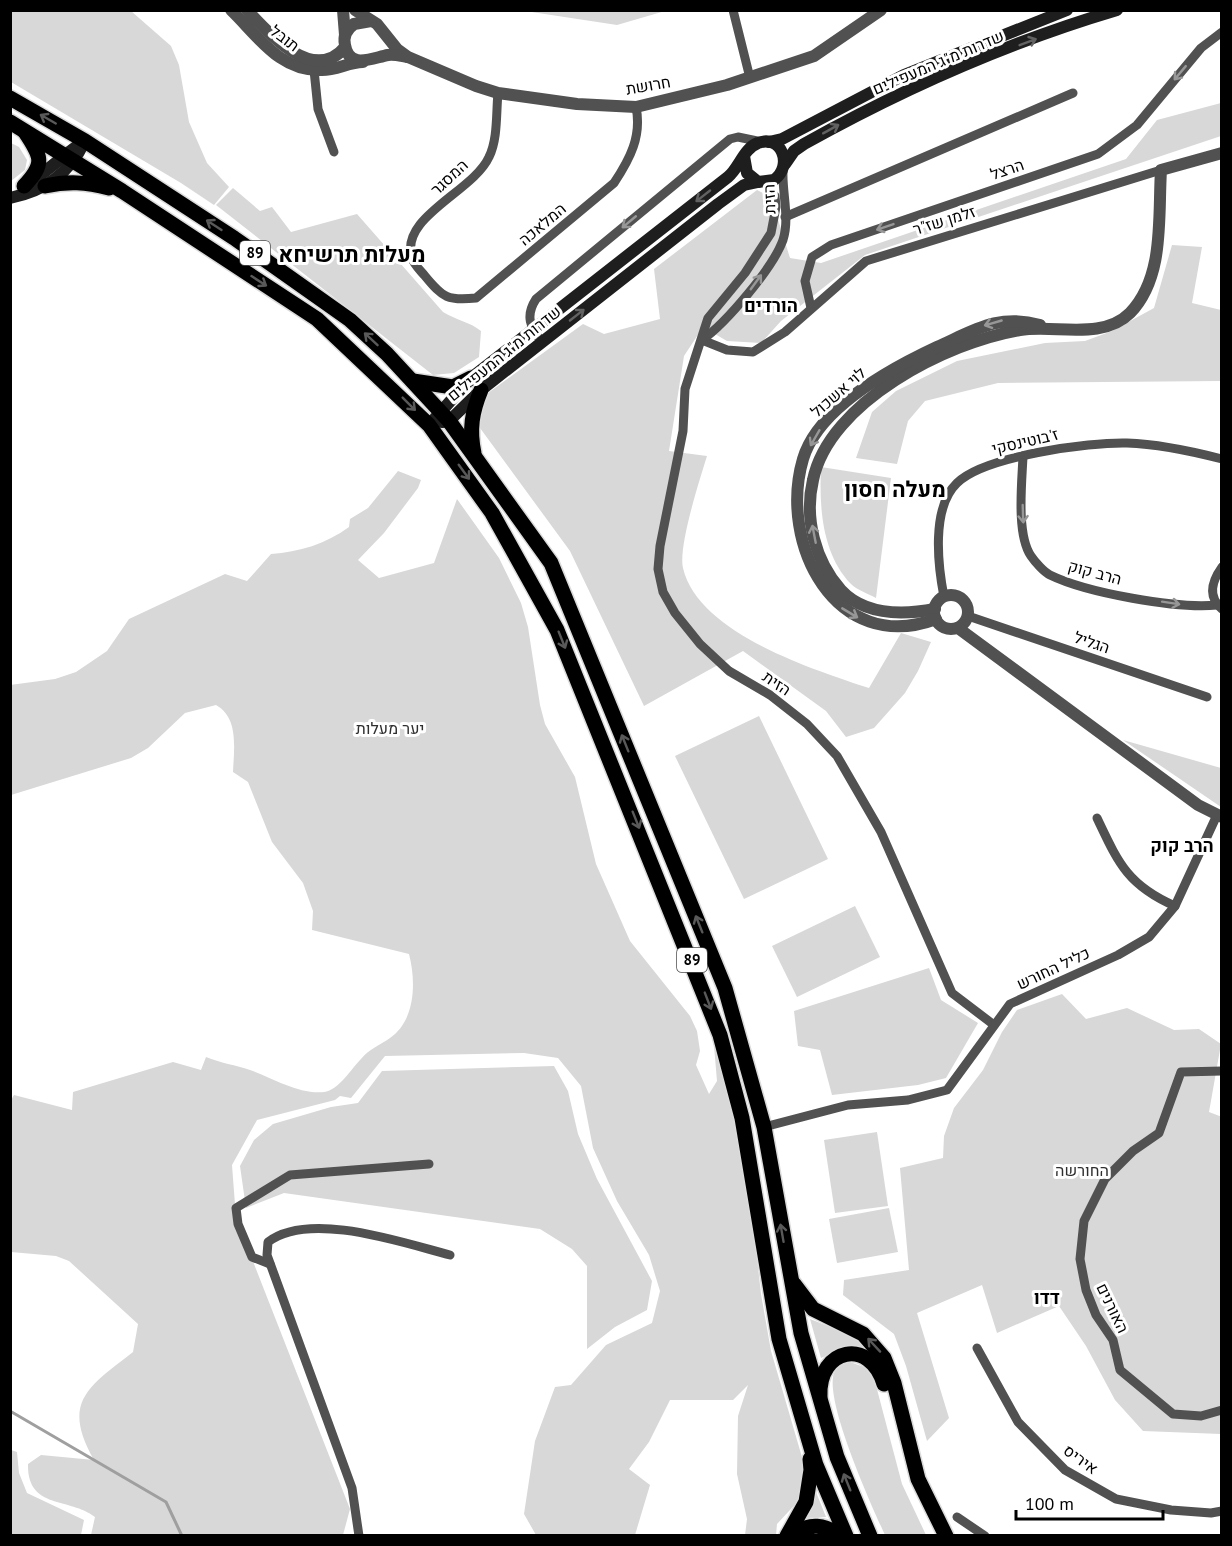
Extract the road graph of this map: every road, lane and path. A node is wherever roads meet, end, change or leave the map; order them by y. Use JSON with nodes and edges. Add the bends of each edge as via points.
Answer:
{"nodes":[{"id":1,"x":231,"y":10,"type":"edge"},
{"id":2,"x":247,"y":10,"type":"edge"},
{"id":3,"x":343,"y":10,"type":"edge"},
{"id":4,"x":355,"y":10,"type":"edge"},
{"id":5,"x":733,"y":10,"type":"edge"},
{"id":6,"x":1067,"y":10,"type":"edge"},
{"id":7,"x":1116,"y":10,"type":"edge"},
{"id":8,"x":875,"y":12,"type":"edge"},
{"id":9,"x":372,"y":21,"type":"junction"},
{"id":10,"x":1221,"y":32,"type":"edge"},
{"id":11,"x":385,"y":34,"type":"junction"},
{"id":12,"x":345,"y":43,"type":"junction"},
{"id":13,"x":408,"y":57,"type":"junction"},
{"id":14,"x":370,"y":61,"type":"junction"},
{"id":15,"x":314,"y":70,"type":"junction"},
{"id":16,"x":750,"y":78,"type":"junction"},
{"id":17,"x":498,"y":93,"type":"junction"},
{"id":18,"x":1073,"y":93,"type":"dead end"},
{"id":19,"x":10,"y":98,"type":"edge"},
{"id":20,"x":636,"y":107,"type":"junction"},
{"id":21,"x":17,"y":126,"type":"edge"},
{"id":22,"x":85,"y":141,"type":"junction"},
{"id":23,"x":766,"y":142,"type":"junction"},
{"id":24,"x":334,"y":152,"type":"dead end"},
{"id":25,"x":1221,"y":153,"type":"edge"},
{"id":26,"x":744,"y":156,"type":"junction"},
{"id":27,"x":70,"y":157,"type":"junction"},
{"id":28,"x":784,"y":168,"type":"junction"},
{"id":29,"x":1161,"y":170,"type":"junction"},
{"id":30,"x":761,"y":182,"type":"junction"},
{"id":31,"x":45,"y":186,"type":"junction"},
{"id":32,"x":17,"y":189,"type":"edge"},
{"id":33,"x":122,"y":191,"type":"junction"},
{"id":34,"x":10,"y":198,"type":"edge"},
{"id":35,"x":785,"y":217,"type":"junction"},
{"id":36,"x":422,"y":272,"type":"joint"},
{"id":37,"x":811,"y":308,"type":"junction"},
{"id":38,"x":532,"y":330,"type":"junction"},
{"id":39,"x":702,"y":340,"type":"junction"},
{"id":40,"x":542,"y":342,"type":"junction"},
{"id":41,"x":412,"y":381,"type":"junction"},
{"id":42,"x":476,"y":384,"type":"junction"},
{"id":43,"x":444,"y":415,"type":"junction"},
{"id":44,"x":429,"y":425,"type":"junction"},
{"id":45,"x":1023,"y":456,"type":"junction"},
{"id":46,"x":476,"y":459,"type":"junction"},
{"id":47,"x":1221,"y":459,"type":"edge"},
{"id":48,"x":1221,"y":567,"type":"edge"},
{"id":49,"x":944,"y":597,"type":"junction"},
{"id":50,"x":1219,"y":607,"type":"edge"},
{"id":51,"x":935,"y":614,"type":"junction"},
{"id":52,"x":968,"y":616,"type":"junction"},
{"id":53,"x":958,"y":628,"type":"junction"},
{"id":54,"x":1207,"y":697,"type":"dead end"},
{"id":55,"x":1219,"y":816,"type":"edge"},
{"id":56,"x":1097,"y":818,"type":"dead end"},
{"id":57,"x":1175,"y":906,"type":"junction"},
{"id":58,"x":994,"y":1025,"type":"junction"},
{"id":59,"x":1221,"y":1071,"type":"edge"},
{"id":60,"x":764,"y":1127,"type":"junction"},
{"id":61,"x":429,"y":1164,"type":"dead end"},
{"id":62,"x":450,"y":1255,"type":"dead end"},
{"id":63,"x":270,"y":1264,"type":"junction"},
{"id":64,"x":789,"y":1274,"type":"junction"},
{"id":65,"x":977,"y":1348,"type":"dead end"},
{"id":66,"x":821,"y":1405,"type":"junction"},
{"id":67,"x":1221,"y":1410,"type":"edge"},
{"id":68,"x":806,"y":1436,"type":"junction"},
{"id":69,"x":1221,"y":1511,"type":"edge"},
{"id":70,"x":357,"y":1515,"type":"junction"},
{"id":71,"x":957,"y":1517,"type":"dead end"},
{"id":72,"x":353,"y":1536,"type":"edge"},
{"id":73,"x":359,"y":1536,"type":"edge"},
{"id":74,"x":788,"y":1536,"type":"edge"},
{"id":75,"x":796,"y":1536,"type":"edge"},
{"id":76,"x":839,"y":1536,"type":"edge"},
{"id":77,"x":846,"y":1536,"type":"edge"},
{"id":78,"x":870,"y":1536,"type":"edge"},
{"id":79,"x":935,"y":1536,"type":"edge"},
{"id":80,"x":946,"y":1536,"type":"edge"},
{"id":81,"x":985,"y":1536,"type":"edge"}],
"edges":[{"from":1,"to":15,"type":"street","name":"תובל","via":[[275,55],[300,68]]},
{"from":2,"to":12,"type":"street","name":"תובל","via":[[282,46],[303,57],[334,57]]},
{"from":3,"to":12,"type":"street"},
{"from":4,"to":9,"type":"street"},
{"from":5,"to":16,"type":"street"},
{"from":6,"to":23,"type":"main road","name":"שדרות מ\"ג המעפילים","via":[[904,75],[782,139]]},
{"from":28,"to":7,"type":"main road","name":"שדרות מ\"ג המעפילים","one_way":true,"via":[[790,156],[804,144],[910,89]]},
{"from":8,"to":16,"type":"street","name":"חרושת","via":[[814,56]]},
{"from":9,"to":11,"type":"street"},
{"from":9,"to":12,"type":"street","via":[[354,24]]},
{"from":10,"to":37,"type":"street","name":"הרצל","one_way":true,"via":[[1201,48],[1137,125],[1098,154],[831,245],[812,256],[805,281]]},
{"from":11,"to":13,"type":"street","name":"חרושת"},
{"from":11,"to":14,"type":"street","via":[[384,51]]},
{"from":12,"to":14,"type":"street","via":[[352,57]]},
{"from":13,"to":14,"type":"street","name":"חרושת","via":[[387,55]]},
{"from":13,"to":17,"type":"street","name":"חרושת"},
{"from":14,"to":15,"type":"street","name":"תובל"},
{"from":15,"to":24,"type":"street","via":[[318,110]]},
{"from":16,"to":20,"type":"street","name":"חרושת"},
{"from":17,"to":20,"type":"street","name":"חרושת"},
{"from":17,"to":36,"type":"street","name":"המסגר","via":[[489,157],[474,178],[417,225],[409,242],[412,260]]},
{"from":18,"to":35,"type":"street"},
{"from":22,"to":19,"type":"highway","number":"89","one_way":true},
{"from":20,"to":36,"type":"street","name":"המלאכה","via":[[636,140],[614,183],[476,298],[453,300],[438,292]]},
{"from":21,"to":27,"type":"highway","number":"89"},
{"from":21,"to":32,"type":"highway","via":[[40,159],[38,168]]},
{"from":22,"to":27,"type":"main road"},
{"from":41,"to":22,"type":"highway","number":"89","one_way":true,"via":[[350,320],[234,238]]},
{"from":23,"to":26,"type":"main road","via":[[756,144]]},
{"from":23,"to":28,"type":"main road","via":[[781,150]]},
{"from":23,"to":38,"type":"street","one_way":true,"via":[[738,137],[721,145],[536,299],[529,312]]},
{"from":25,"to":29,"type":"street","name":"זלמן שז\"ר"},
{"from":26,"to":30,"type":"main road","via":[[747,173]]},
{"from":26,"to":38,"type":"main road","name":"שדרות מ\"ג המעפילים","one_way":true,"via":[[728,177]]},
{"from":27,"to":31,"type":"main road","via":[[61,176]]},
{"from":27,"to":32,"type":"main road"},
{"from":27,"to":33,"type":"highway","number":"89"},
{"from":28,"to":30,"type":"main road","via":[[774,180]]},
{"from":28,"to":35,"type":"street","name":"הזית"},
{"from":29,"to":37,"type":"street","name":"זלמן שז\"ר","via":[[866,261]]},
{"from":29,"to":51,"type":"street","name":"לוי אשכול","via":[[1155,265],[1147,291],[1129,314],[1108,326],[1050,328],[1020,319],[983,326],[896,366],[841,407],[820,428],[803,458],[799,488],[804,546],[818,580],[840,607],[862,620],[912,626]]},
{"from":30,"to":39,"type":"street","name":"הזית","via":[[775,196],[771,233],[708,318]]},
{"from":40,"to":30,"type":"main road","name":"שדרות מ\"ג המעפילים","one_way":true,"via":[[737,190]]},
{"from":31,"to":33,"type":"highway","via":[[85,182]]},
{"from":31,"to":34,"type":"main road"},
{"from":33,"to":44,"type":"highway","number":"89","one_way":true,"via":[[317,319]]},
{"from":39,"to":35,"type":"street","name":"הזית","one_way":true,"via":[[722,326],[758,281],[783,240]]},
{"from":37,"to":39,"type":"street","name":"זלמן שז\"ר","via":[[785,332],[753,352],[727,350]]},
{"from":38,"to":40,"type":"street"},
{"from":38,"to":42,"type":"main road","name":"שדרות מ\"ג המעפילים"},
{"from":39,"to":58,"type":"street","name":"הזית","via":[[685,389],[681,442],[660,546],[658,569],[663,592],[700,644],[729,670],[807,724],[837,756],[881,832],[952,993]]},
{"from":40,"to":42,"type":"main road","name":"שדרות מ\"ג המעפילים"},
{"from":41,"to":42,"type":"highway","via":[[453,387]]},
{"from":41,"to":43,"type":"highway","number":"89"},
{"from":42,"to":43,"type":"main road","name":"שדרות מ\"ג המעפילים"},
{"from":42,"to":46,"type":"highway","via":[[471,423]]},
{"from":43,"to":44,"type":"main road","name":"שדרות מ\"ג המעפילים"},
{"from":43,"to":46,"type":"highway","number":"89"},
{"from":44,"to":68,"type":"highway","number":"89","one_way":true,"via":[[492,513],[557,630],[712,1013],[742,1118],[778,1338]]},
{"from":45,"to":47,"type":"street","name":"ז'בוטינסקי","via":[[1127,443]]},
{"from":45,"to":49,"type":"street","name":"ז'בוטינסקי","via":[[975,470],[956,483],[939,529]]},
{"from":45,"to":50,"type":"street","name":"הרב קוק","one_way":true,"via":[[1024,535],[1030,555],[1048,575],[1111,593],[1195,607]]},
{"from":60,"to":46,"type":"highway","number":"89","one_way":true,"via":[[724,988],[551,563]]},
{"from":48,"to":50,"type":"street","via":[[1214,578],[1212,593]]},
{"from":49,"to":51,"type":"street"},
{"from":49,"to":52,"type":"street","via":[[960,598],[967,605]]},
{"from":51,"to":53,"type":"street","via":[[943,627]]},
{"from":52,"to":53,"type":"street"},
{"from":52,"to":54,"type":"street","name":"הגליל"},
{"from":53,"to":55,"type":"street","via":[[1198,805]]},
{"from":55,"to":57,"type":"street","name":"כליל החורש"},
{"from":56,"to":57,"type":"street","via":[[1118,864],[1138,885]]},
{"from":57,"to":58,"type":"street","name":"כליל החורש","via":[[1149,937],[1136,946],[1010,1004]]},
{"from":58,"to":60,"type":"street","name":"כליל החורש","via":[[947,1090],[908,1100],[848,1105]]},
{"from":59,"to":67,"type":"street","name":"האורנים","via":[[1181,1072],[1160,1133],[1133,1151],[1105,1179],[1084,1221],[1080,1259],[1086,1290],[1096,1315],[1113,1340],[1120,1370],[1173,1414],[1201,1416]]},
{"from":64,"to":60,"type":"highway","number":"89","one_way":true},
{"from":61,"to":63,"type":"street","via":[[290,1175],[263,1191],[237,1208],[238,1224],[252,1257]]},
{"from":62,"to":63,"type":"street","via":[[376,1236],[300,1230],[278,1234],[268,1242]]},
{"from":63,"to":70,"type":"street","via":[[352,1488]]},
{"from":64,"to":66,"type":"highway","number":"89"},
{"from":80,"to":64,"type":"highway","one_way":true,"via":[[918,1479],[884,1358],[863,1334],[813,1310]]},
{"from":65,"to":69,"type":"street","name":"איריס","via":[[1018,1422],[1065,1470],[1116,1499],[1171,1510]]},
{"from":78,"to":66,"type":"highway","number":"89","one_way":true},
{"from":66,"to":79,"type":"highway","via":[[823,1378],[835,1358],[850,1353],[861,1355],[876,1366],[885,1386],[910,1482]]},
{"from":68,"to":74,"type":"highway","via":[[811,1470],[808,1493]]},
{"from":68,"to":77,"type":"highway","number":"89"},
{"from":70,"to":72,"type":"street"},
{"from":70,"to":73,"type":"street"},
{"from":71,"to":81,"type":"street"},
{"from":75,"to":76,"type":"highway","via":[[813,1526],[827,1528]]}]}
